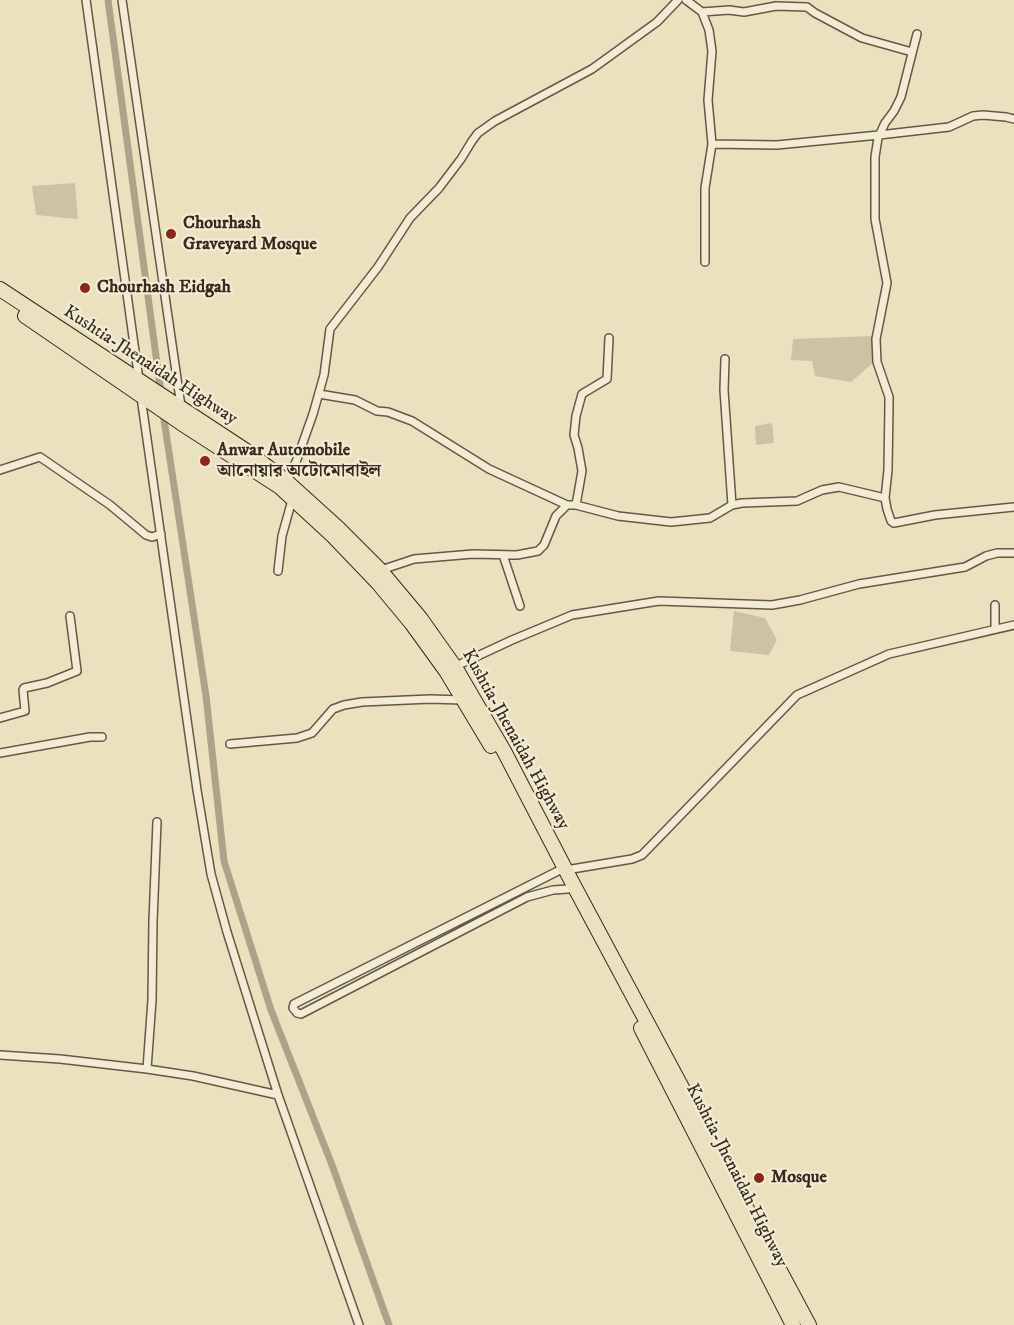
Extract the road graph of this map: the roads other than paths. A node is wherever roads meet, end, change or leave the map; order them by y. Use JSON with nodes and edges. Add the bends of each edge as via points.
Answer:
{"nodes":[{"id":1,"x":86,"y":0,"type":"edge"},
{"id":2,"x":122,"y":0,"type":"edge"},
{"id":3,"x":678,"y":0,"type":"edge"},
{"id":4,"x":686,"y":0,"type":"edge"},
{"id":5,"x":702,"y":12,"type":"junction"},
{"id":6,"x":917,"y":34,"type":"dead end"},
{"id":7,"x":912,"y":52,"type":"junction"},
{"id":8,"x":1014,"y":119,"type":"edge"},
{"id":9,"x":879,"y":135,"type":"junction"},
{"id":10,"x":711,"y":144,"type":"junction"},
{"id":11,"x":705,"y":262,"type":"dead end"},
{"id":12,"x":0,"y":289,"type":"edge"},
{"id":13,"x":0,"y":300,"type":"edge"},
{"id":14,"x":35,"y":317,"type":"junction"},
{"id":15,"x":609,"y":338,"type":"dead end"},
{"id":16,"x":725,"y":359,"type":"dead end"},
{"id":17,"x":143,"y":387,"type":"junction"},
{"id":18,"x":319,"y":394,"type":"junction"},
{"id":19,"x":181,"y":413,"type":"junction"},
{"id":20,"x":0,"y":470,"type":"edge"},
{"id":21,"x":283,"y":483,"type":"junction"},
{"id":22,"x":885,"y":498,"type":"junction"},
{"id":23,"x":292,"y":500,"type":"junction"},
{"id":24,"x":567,"y":505,"type":"junction"},
{"id":25,"x":576,"y":505,"type":"junction"},
{"id":26,"x":732,"y":505,"type":"junction"},
{"id":27,"x":1014,"y":507,"type":"edge"},
{"id":28,"x":161,"y":534,"type":"junction"},
{"id":29,"x":1014,"y":553,"type":"edge"},
{"id":30,"x":503,"y":555,"type":"junction"},
{"id":31,"x":278,"y":571,"type":"dead end"},
{"id":32,"x":375,"y":572,"type":"junction"},
{"id":33,"x":995,"y":605,"type":"dead end"},
{"id":34,"x":520,"y":606,"type":"dead end"},
{"id":35,"x":70,"y":616,"type":"dead end"},
{"id":36,"x":1014,"y":625,"type":"edge"},
{"id":37,"x":995,"y":628,"type":"junction"},
{"id":38,"x":451,"y":669,"type":"junction"},
{"id":39,"x":464,"y":700,"type":"junction"},
{"id":40,"x":0,"y":718,"type":"edge"},
{"id":41,"x":102,"y":737,"type":"dead end"},
{"id":42,"x":230,"y":744,"type":"dead end"},
{"id":43,"x":0,"y":753,"type":"edge"},
{"id":44,"x":157,"y":822,"type":"dead end"},
{"id":45,"x":566,"y":879,"type":"junction"},
{"id":46,"x":0,"y":1055,"type":"edge"},
{"id":47,"x":147,"y":1069,"type":"junction"},
{"id":48,"x":278,"y":1095,"type":"junction"},
{"id":49,"x":359,"y":1325,"type":"edge"},
{"id":50,"x":793,"y":1325,"type":"edge"},
{"id":51,"x":809,"y":1325,"type":"edge"}],
"edges":[{"from":1,"to":17,"type":"street"},
{"from":2,"to":19,"type":"street"},
{"from":3,"to":18,"type":"street","via":[[657,22],[592,69],[478,133],[439,188],[410,218],[330,329]]},
{"from":4,"to":5,"type":"street"},
{"from":5,"to":7,"type":"street","via":[[807,7],[862,38]]},
{"from":5,"to":10,"type":"street","via":[[712,51],[708,100]]},
{"from":6,"to":7,"type":"street"},
{"from":7,"to":9,"type":"street","via":[[901,97]]},
{"from":8,"to":9,"type":"street","via":[[973,116],[948,127]]},
{"from":9,"to":10,"type":"street","via":[[777,145]]},
{"from":9,"to":22,"type":"street","via":[[875,219],[887,283],[876,339],[877,362],[889,397]]},
{"from":10,"to":11,"type":"street","via":[[705,188]]},
{"from":12,"to":14,"type":"highway","name":"Kushtia-Jhenaidah Highway"},
{"from":13,"to":14,"type":"highway","name":"Kushtia-Jhenaidah Highway"},
{"from":14,"to":17,"type":"highway","name":"Kushtia-Jhenaidah Highway"},
{"from":15,"to":25,"type":"street","via":[[607,380],[582,394],[576,416],[574,435],[582,471]]},
{"from":16,"to":26,"type":"street"},
{"from":17,"to":19,"type":"highway","name":"Kushtia-Jhenaidah Highway"},
{"from":17,"to":28,"type":"street"},
{"from":18,"to":21,"type":"street","via":[[296,462]]},
{"from":18,"to":24,"type":"street","via":[[355,400],[377,411],[412,420],[489,470]]},
{"from":19,"to":21,"type":"highway","name":"Kushtia-Jhenaidah Highway"},
{"from":20,"to":28,"type":"street","via":[[40,457],[146,535]]},
{"from":21,"to":23,"type":"highway","name":"Kushtia-Jhenaidah Highway"},
{"from":21,"to":32,"type":"highway","name":"Kushtia-Jhenaidah Highway","via":[[338,528]]},
{"from":22,"to":26,"type":"street","via":[[839,487],[797,501]]},
{"from":22,"to":27,"type":"street","via":[[894,524],[935,515]]},
{"from":23,"to":31,"type":"street"},
{"from":23,"to":32,"type":"highway","name":"Kushtia-Jhenaidah Highway"},
{"from":24,"to":25,"type":"street"},
{"from":24,"to":30,"type":"street","via":[[555,516],[538,551]]},
{"from":25,"to":26,"type":"street","via":[[618,516],[671,522],[710,518]]},
{"from":28,"to":48,"type":"street","via":[[211,874]]},
{"from":29,"to":38,"type":"street","via":[[997,553],[965,567],[859,584],[772,605],[659,601],[572,615]]},
{"from":30,"to":32,"type":"street","via":[[414,559]]},
{"from":30,"to":34,"type":"street"},
{"from":32,"to":38,"type":"highway","name":"Kushtia-Jhenaidah Highway"},
{"from":33,"to":37,"type":"street"},
{"from":35,"to":40,"type":"street","via":[[77,671],[24,688],[25,711]]},
{"from":36,"to":37,"type":"street"},
{"from":37,"to":45,"type":"street","via":[[889,654],[796,694],[642,855]]},
{"from":38,"to":39,"type":"highway","name":"Kushtia-Jhenaidah Highway"},
{"from":38,"to":45,"type":"highway","name":"Kushtia-Jhenaidah Highway","via":[[504,751]]},
{"from":39,"to":42,"type":"street","via":[[344,705],[333,710],[312,733]]},
{"from":39,"to":45,"type":"highway","name":"Kushtia-Jhenaidah Highway"},
{"from":41,"to":43,"type":"street"},
{"from":44,"to":47,"type":"street"},
{"from":45,"to":45,"type":"street","via":[[553,890],[527,897],[301,1014],[293,1008],[294,1004]]},
{"from":45,"to":50,"type":"highway","name":"Kushtia-Jhenaidah Highway"},
{"from":45,"to":51,"type":"highway","name":"Kushtia-Jhenaidah Highway"},
{"from":46,"to":47,"type":"street"},
{"from":47,"to":48,"type":"street"},
{"from":48,"to":49,"type":"street"}]}
